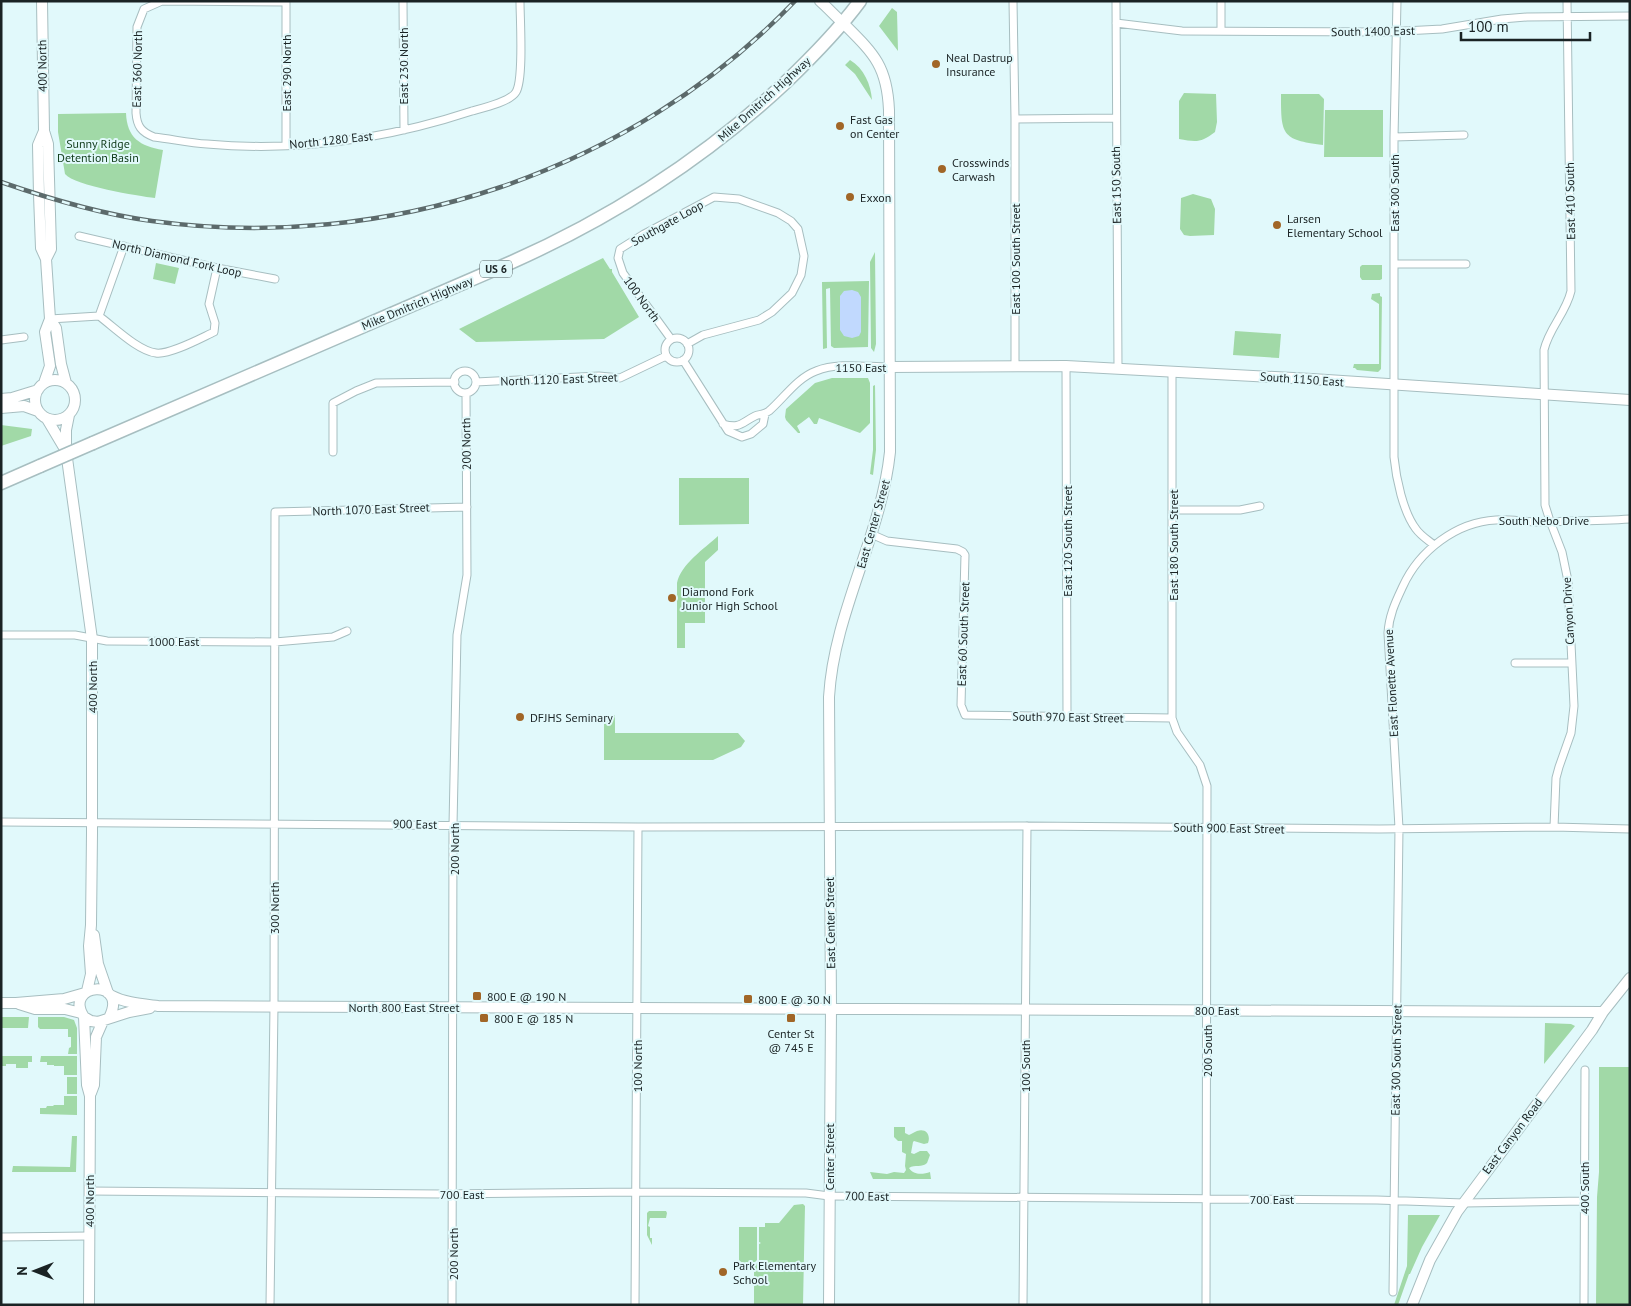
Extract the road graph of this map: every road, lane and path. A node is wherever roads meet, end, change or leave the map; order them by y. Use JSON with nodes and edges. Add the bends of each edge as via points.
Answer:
{"nodes":[{"id":1,"x":42,"y":1,"type":"edge"},
{"id":2,"x":403,"y":1,"type":"edge"},
{"id":3,"x":520,"y":1,"type":"edge"},
{"id":4,"x":820,"y":1,"type":"edge"},
{"id":5,"x":860,"y":1,"type":"edge"},
{"id":6,"x":1013,"y":1,"type":"edge"},
{"id":7,"x":1116,"y":1,"type":"edge"},
{"id":8,"x":1221,"y":1,"type":"edge"},
{"id":9,"x":1397,"y":1,"type":"edge"},
{"id":10,"x":1567,"y":1,"type":"edge"},
{"id":11,"x":286,"y":2,"type":"edge"},
{"id":12,"x":1630,"y":16,"type":"edge"},
{"id":13,"x":1567,"y":17,"type":"junction"},
{"id":14,"x":842,"y":23,"type":"junction"},
{"id":15,"x":1116,"y":23,"type":"junction"},
{"id":16,"x":1221,"y":31,"type":"junction"},
{"id":17,"x":1396,"y":31,"type":"junction"},
{"id":18,"x":1116,"y":118,"type":"junction"},
{"id":19,"x":1015,"y":119,"type":"junction"},
{"id":20,"x":141,"y":130,"type":"joint"},
{"id":21,"x":404,"y":130,"type":"junction"},
{"id":22,"x":1464,"y":135,"type":"dead end"},
{"id":23,"x":1394,"y":137,"type":"junction"},
{"id":24,"x":286,"y":145,"type":"junction"},
{"id":25,"x":79,"y":236,"type":"dead end"},
{"id":26,"x":124,"y":246,"type":"junction"},
{"id":27,"x":618,"y":258,"type":"joint"},
{"id":28,"x":1394,"y":264,"type":"junction"},
{"id":29,"x":1466,"y":264,"type":"dead end"},
{"id":30,"x":217,"y":268,"type":"junction"},
{"id":31,"x":275,"y":278,"type":"dead end"},
{"id":32,"x":99,"y":316,"type":"junction"},
{"id":33,"x":50,"y":319,"type":"junction"},
{"id":34,"x":24,"y":337,"type":"dead end"},
{"id":35,"x":671,"y":339,"type":"junction"},
{"id":36,"x":1,"y":340,"type":"edge"},
{"id":37,"x":687,"y":344,"type":"junction"},
{"id":38,"x":666,"y":356,"type":"junction"},
{"id":39,"x":683,"y":360,"type":"junction"},
{"id":40,"x":974,"y":366,"type":"joint"},
{"id":41,"x":1015,"y":366,"type":"junction"},
{"id":42,"x":1066,"y":366,"type":"junction"},
{"id":43,"x":889,"y":367,"type":"junction"},
{"id":44,"x":1118,"y":368,"type":"junction"},
{"id":45,"x":1172,"y":372,"type":"junction"},
{"id":46,"x":454,"y":382,"type":"junction"},
{"id":47,"x":476,"y":382,"type":"junction"},
{"id":48,"x":66,"y":383,"type":"junction"},
{"id":49,"x":1393,"y":385,"type":"junction"},
{"id":50,"x":41,"y":387,"type":"junction"},
{"id":51,"x":466,"y":393,"type":"junction"},
{"id":52,"x":1544,"y":395,"type":"junction"},
{"id":53,"x":1,"y":399,"type":"edge"},
{"id":54,"x":1630,"y":400,"type":"edge"},
{"id":55,"x":1,"y":408,"type":"edge"},
{"id":56,"x":38,"y":411,"type":"junction"},
{"id":57,"x":765,"y":414,"type":"junction"},
{"id":58,"x":69,"y":415,"type":"junction"},
{"id":59,"x":47,"y":419,"type":"junction"},
{"id":60,"x":723,"y":424,"type":"junction"},
{"id":61,"x":66,"y":451,"type":"junction"},
{"id":62,"x":333,"y":452,"type":"dead end"},
{"id":63,"x":1,"y":483,"type":"edge"},
{"id":64,"x":1260,"y":506,"type":"dead end"},
{"id":65,"x":467,"y":507,"type":"junction"},
{"id":66,"x":1172,"y":510,"type":"junction"},
{"id":67,"x":275,"y":512,"type":"joint"},
{"id":68,"x":1630,"y":519,"type":"edge"},
{"id":69,"x":1550,"y":521,"type":"junction"},
{"id":70,"x":871,"y":534,"type":"junction"},
{"id":71,"x":1434,"y":545,"type":"junction"},
{"id":72,"x":346,"y":630,"type":"dead end"},
{"id":73,"x":1,"y":635,"type":"edge"},
{"id":74,"x":92,"y":639,"type":"junction"},
{"id":75,"x":275,"y":642,"type":"junction"},
{"id":76,"x":1515,"y":662,"type":"dead end"},
{"id":77,"x":1571,"y":663,"type":"junction"},
{"id":78,"x":965,"y":715,"type":"joint"},
{"id":79,"x":1067,"y":716,"type":"junction"},
{"id":80,"x":1172,"y":718,"type":"junction"},
{"id":81,"x":1,"y":822,"type":"edge"},
{"id":82,"x":92,"y":822,"type":"junction"},
{"id":83,"x":274,"y":823,"type":"junction"},
{"id":84,"x":453,"y":825,"type":"junction"},
{"id":85,"x":1027,"y":826,"type":"junction"},
{"id":86,"x":638,"y":827,"type":"junction"},
{"id":87,"x":829,"y":827,"type":"junction"},
{"id":88,"x":1554,"y":827,"type":"junction"},
{"id":89,"x":1208,"y":828,"type":"junction"},
{"id":90,"x":1399,"y":828,"type":"junction"},
{"id":91,"x":1630,"y":828,"type":"edge"},
{"id":92,"x":91,"y":924,"type":"junction"},
{"id":93,"x":1628,"y":981,"type":"edge"},
{"id":94,"x":86,"y":992,"type":"junction"},
{"id":95,"x":109,"y":994,"type":"junction"},
{"id":96,"x":1,"y":1003,"type":"edge"},
{"id":97,"x":16,"y":1003,"type":"junction"},
{"id":98,"x":158,"y":1006,"type":"junction"},
{"id":99,"x":274,"y":1006,"type":"junction"},
{"id":100,"x":454,"y":1007,"type":"junction"},
{"id":101,"x":637,"y":1008,"type":"junction"},
{"id":102,"x":831,"y":1008,"type":"junction"},
{"id":103,"x":1026,"y":1009,"type":"junction"},
{"id":104,"x":1207,"y":1010,"type":"junction"},
{"id":105,"x":1397,"y":1011,"type":"junction"},
{"id":106,"x":1603,"y":1012,"type":"junction"},
{"id":107,"x":83,"y":1015,"type":"junction"},
{"id":108,"x":106,"y":1020,"type":"junction"},
{"id":109,"x":1585,"y":1070,"type":"dead end"},
{"id":110,"x":90,"y":1096,"type":"junction"},
{"id":111,"x":89,"y":1191,"type":"junction"},
{"id":112,"x":636,"y":1192,"type":"junction"},
{"id":113,"x":271,"y":1193,"type":"junction"},
{"id":114,"x":453,"y":1194,"type":"junction"},
{"id":115,"x":829,"y":1196,"type":"junction"},
{"id":116,"x":1025,"y":1198,"type":"junction"},
{"id":117,"x":1207,"y":1199,"type":"junction"},
{"id":118,"x":1393,"y":1200,"type":"junction"},
{"id":119,"x":1584,"y":1201,"type":"junction"},
{"id":120,"x":1464,"y":1203,"type":"junction"},
{"id":121,"x":1,"y":1236,"type":"edge"},
{"id":122,"x":89,"y":1236,"type":"junction"},
{"id":123,"x":1393,"y":1292,"type":"dead end"},
{"id":124,"x":88,"y":1305,"type":"edge"},
{"id":125,"x":270,"y":1305,"type":"edge"},
{"id":126,"x":452,"y":1305,"type":"edge"},
{"id":127,"x":635,"y":1305,"type":"edge"},
{"id":128,"x":829,"y":1305,"type":"edge"},
{"id":129,"x":1024,"y":1305,"type":"edge"},
{"id":130,"x":1206,"y":1305,"type":"edge"},
{"id":131,"x":1412,"y":1305,"type":"edge"},
{"id":132,"x":1584,"y":1305,"type":"edge"}],
"edges":[{"from":1,"to":33,"type":"main road","name":"400 North","via":[[44,131],[48,144],[51,248],[46,259]]},
{"from":2,"to":21,"type":"street","name":"East 230 North"},
{"from":3,"to":21,"type":"street","name":"North 1280 East","via":[[521,78],[516,92],[503,101]]},
{"from":4,"to":14,"type":"main road","name":"East Center Street"},
{"from":5,"to":14,"type":"highway","name":"Mike Dmitrich Highway","number":"US 6"},
{"from":6,"to":19,"type":"street","name":"East 100 South Street"},
{"from":7,"to":15,"type":"street","name":"East 150 South"},
{"from":8,"to":16,"type":"street"},
{"from":9,"to":17,"type":"street","name":"East 300 South"},
{"from":10,"to":13,"type":"street","name":"East 410 South"},
{"from":11,"to":20,"type":"street","name":"East 360 North","via":[[162,1],[144,9],[137,27],[136,113]]},
{"from":11,"to":24,"type":"street","name":"East 290 North"},
{"from":12,"to":13,"type":"street","name":"South 1400 East"},
{"from":13,"to":17,"type":"street","name":"South 1400 East","via":[[1502,19],[1442,29]]},
{"from":13,"to":52,"type":"street","name":"East 410 South","via":[[1571,291],[1544,350]]},
{"from":14,"to":43,"type":"main road","name":"East Center Street","via":[[878,61],[889,95]]},
{"from":14,"to":63,"type":"highway","name":"Mike Dmitrich Highway","number":"US 6","bridge":true,"via":[[794,74],[728,134],[676,171],[569,235]]},
{"from":15,"to":16,"type":"street","name":"South 1400 East","via":[[1182,31]]},
{"from":15,"to":18,"type":"street","name":"East 150 South"},
{"from":16,"to":17,"type":"street","name":"South 1400 East"},
{"from":17,"to":23,"type":"street","name":"East 300 South"},
{"from":18,"to":19,"type":"street"},
{"from":18,"to":44,"type":"street","name":"East 150 South"},
{"from":19,"to":41,"type":"street","name":"East 100 South Street"},
{"from":20,"to":24,"type":"street","name":"North 1280 East","via":[[154,137],[207,144]]},
{"from":21,"to":24,"type":"street","name":"North 1280 East","via":[[318,144]]},
{"from":22,"to":23,"type":"street"},
{"from":23,"to":28,"type":"street","name":"East 300 South"},
{"from":25,"to":26,"type":"street","name":"North Diamond Fork Loop"},
{"from":26,"to":30,"type":"street","name":"North Diamond Fork Loop"},
{"from":26,"to":32,"type":"street"},
{"from":27,"to":35,"type":"street","name":"100 North","via":[[623,273]]},
{"from":27,"to":37,"type":"street","name":"Southgate Loop","via":[[620,249],[714,197],[739,199],[778,213],[798,229],[804,256],[801,275],[792,294],[759,320],[703,335]]},
{"from":28,"to":29,"type":"street"},
{"from":28,"to":49,"type":"street","name":"East 300 South"},
{"from":30,"to":31,"type":"street","name":"North Diamond Fork Loop"},
{"from":30,"to":32,"type":"street","via":[[209,304],[215,323],[214,332],[186,346],[158,354],[144,350]]},
{"from":32,"to":33,"type":"street"},
{"from":33,"to":48,"type":"main road","via":[[56,328]]},
{"from":33,"to":50,"type":"main road","via":[[45,332],[49,372]]},
{"from":34,"to":36,"type":"street"},
{"from":35,"to":37,"type":"street","via":[[679,338]]},
{"from":35,"to":38,"type":"street","via":[[666,344]]},
{"from":37,"to":39,"type":"street","via":[[688,354]]},
{"from":38,"to":39,"type":"street","via":[[672,361]]},
{"from":38,"to":47,"type":"street","name":"North 1120 East Street","via":[[620,378],[599,376]]},
{"from":39,"to":60,"type":"street"},
{"from":40,"to":41,"type":"main road","name":"South 1150 East"},
{"from":40,"to":43,"type":"main road","name":"1150 East"},
{"from":41,"to":42,"type":"main road","name":"South 1150 East"},
{"from":42,"to":44,"type":"main road","name":"South 1150 East"},
{"from":42,"to":79,"type":"street","name":"East 120 South Street"},
{"from":43,"to":57,"type":"street","name":"1150 East","via":[[833,366],[814,371]]},
{"from":43,"to":70,"type":"main road","name":"East Center Street","via":[[889,468]]},
{"from":44,"to":45,"type":"main road","name":"South 1150 East"},
{"from":45,"to":49,"type":"main road","name":"South 1150 East"},
{"from":45,"to":66,"type":"street","name":"East 180 South Street"},
{"from":46,"to":47,"type":"street","via":[[460,373],[467,372]]},
{"from":46,"to":51,"type":"street","via":[[456,389]]},
{"from":46,"to":62,"type":"street","via":[[376,384],[333,403]]},
{"from":47,"to":51,"type":"street","via":[[472,391]]},
{"from":48,"to":50,"type":"main road","via":[[56,381]]},
{"from":48,"to":58,"type":"main road","via":[[75,399]]},
{"from":49,"to":52,"type":"main road","name":"South 1150 East"},
{"from":49,"to":71,"type":"street","via":[[1394,456],[1399,488],[1408,517],[1416,530]]},
{"from":50,"to":53,"type":"main road"},
{"from":50,"to":56,"type":"main road","via":[[35,401]]},
{"from":51,"to":65,"type":"street","name":"200 North"},
{"from":52,"to":54,"type":"main road","name":"South 1150 East"},
{"from":52,"to":69,"type":"street","name":"Canyon Drive","via":[[1545,505]]},
{"from":55,"to":56,"type":"main road","via":[[24,406]]},
{"from":56,"to":59,"type":"main road"},
{"from":57,"to":60,"type":"street","via":[[755,416],[740,426]]},
{"from":57,"to":60,"type":"street","via":[[763,424],[742,437],[728,431]]},
{"from":58,"to":59,"type":"main road","via":[[58,420]]},
{"from":58,"to":61,"type":"main road"},
{"from":59,"to":61,"type":"main road"},
{"from":61,"to":74,"type":"main road","name":"400 North"},
{"from":64,"to":66,"type":"street","via":[[1240,510]]},
{"from":65,"to":67,"type":"street","name":"North 1070 East Street"},
{"from":65,"to":84,"type":"street","name":"200 North","via":[[467,575],[456,653]]},
{"from":66,"to":80,"type":"street","name":"East 180 South Street"},
{"from":67,"to":75,"type":"street","name":"300 North"},
{"from":68,"to":69,"type":"street","name":"South Nebo Drive"},
{"from":69,"to":71,"type":"street","name":"South Nebo Drive","via":[[1488,521],[1463,528]]},
{"from":69,"to":77,"type":"street","name":"Canyon Drive","via":[[1562,552],[1568,581]]},
{"from":70,"to":78,"type":"street","name":"East 60 South Street","via":[[887,541],[957,549],[965,555],[961,705]]},
{"from":70,"to":87,"type":"main road","name":"East Center Street","via":[[838,637],[831,671]]},
{"from":71,"to":90,"type":"street","name":"East Flonette Avenue","via":[[1412,569],[1389,619]]},
{"from":72,"to":75,"type":"street","name":"1000 East","via":[[333,637]]},
{"from":73,"to":74,"type":"street","name":"1000 East","via":[[75,635]]},
{"from":74,"to":75,"type":"street","name":"1000 East"},
{"from":74,"to":82,"type":"main road","name":"400 North"},
{"from":75,"to":83,"type":"street","name":"300 North"},
{"from":76,"to":77,"type":"street"},
{"from":77,"to":88,"type":"street","name":"Canyon Drive","via":[[1572,726],[1556,778]]},
{"from":78,"to":79,"type":"street","name":"South 970 East Street"},
{"from":79,"to":80,"type":"street","name":"South 970 East Street"},
{"from":80,"to":89,"type":"street","name":"200 South","via":[[1206,779]]},
{"from":81,"to":82,"type":"street","name":"900 East"},
{"from":82,"to":83,"type":"street","name":"900 East"},
{"from":82,"to":92,"type":"main road","name":"400 North"},
{"from":83,"to":84,"type":"street","name":"900 East"},
{"from":83,"to":99,"type":"street","name":"300 North"},
{"from":84,"to":86,"type":"street","name":"900 East"},
{"from":84,"to":100,"type":"street","name":"200 North"},
{"from":85,"to":87,"type":"street","name":"South 900 East Street"},
{"from":85,"to":89,"type":"street","name":"South 900 East Street"},
{"from":85,"to":103,"type":"street","name":"100 South"},
{"from":86,"to":87,"type":"street","name":"900 East"},
{"from":86,"to":101,"type":"street","name":"100 North"},
{"from":87,"to":102,"type":"main road","name":"East Center Street"},
{"from":88,"to":90,"type":"street","name":"South 900 East Street"},
{"from":88,"to":91,"type":"street","name":"South 900 East Street"},
{"from":89,"to":90,"type":"street","name":"South 900 East Street"},
{"from":89,"to":104,"type":"street","name":"200 South"},
{"from":90,"to":105,"type":"street","name":"East 300 South Street"},
{"from":92,"to":94,"type":"main road","via":[[91,974]]},
{"from":92,"to":95,"type":"main road","via":[[98,964]]},
{"from":93,"to":106,"type":"main road","name":"East Canyon Road"},
{"from":94,"to":95,"type":"main road","via":[[97,988]]},
{"from":94,"to":97,"type":"main road","via":[[64,999]]},
{"from":94,"to":107,"type":"main road","via":[[80,1004]]},
{"from":95,"to":98,"type":"main road","via":[[119,1000]]},
{"from":95,"to":108,"type":"main road","via":[[114,1007]]},
{"from":96,"to":97,"type":"main road"},
{"from":97,"to":107,"type":"main road","via":[[34,1009],[65,1010]]},
{"from":98,"to":99,"type":"main road","name":"North 800 East Street"},
{"from":98,"to":108,"type":"main road"},
{"from":99,"to":100,"type":"main road","name":"North 800 East Street"},
{"from":99,"to":113,"type":"street","name":"300 North"},
{"from":100,"to":101,"type":"main road","name":"North 800 East Street"},
{"from":100,"to":114,"type":"street","name":"200 North"},
{"from":101,"to":102,"type":"main road","name":"North 800 East Street"},
{"from":101,"to":112,"type":"street","name":"100 North"},
{"from":102,"to":103,"type":"main road","name":"800 East"},
{"from":102,"to":115,"type":"main road","name":"Center Street"},
{"from":103,"to":104,"type":"main road","name":"800 East"},
{"from":103,"to":116,"type":"street","name":"100 South"},
{"from":104,"to":105,"type":"main road","name":"800 East"},
{"from":104,"to":117,"type":"street","name":"200 South"},
{"from":105,"to":106,"type":"main road","name":"800 East"},
{"from":105,"to":118,"type":"street","name":"East 300 South Street"},
{"from":106,"to":120,"type":"main road","name":"East Canyon Road"},
{"from":107,"to":108,"type":"main road","via":[[94,1022]]},
{"from":107,"to":110,"type":"main road"},
{"from":108,"to":110,"type":"main road","via":[[96,1037],[94,1086]]},
{"from":109,"to":119,"type":"street","name":"400 South"},
{"from":110,"to":111,"type":"main road","name":"400 North"},
{"from":111,"to":113,"type":"street","name":"700 East"},
{"from":111,"to":122,"type":"main road","name":"400 North"},
{"from":112,"to":114,"type":"street","name":"700 East"},
{"from":112,"to":115,"type":"street","name":"700 East","via":[[806,1193]]},
{"from":112,"to":127,"type":"street","name":"100 North"},
{"from":113,"to":114,"type":"street","name":"700 East"},
{"from":113,"to":125,"type":"street","name":"300 North"},
{"from":114,"to":126,"type":"street","name":"200 North"},
{"from":115,"to":116,"type":"street","name":"700 East"},
{"from":115,"to":128,"type":"main road","name":"Center Street"},
{"from":116,"to":117,"type":"street","name":"700 East"},
{"from":116,"to":129,"type":"street","name":"100 South"},
{"from":117,"to":118,"type":"street","name":"700 East"},
{"from":117,"to":130,"type":"street","name":"200 South"},
{"from":118,"to":120,"type":"street","name":"700 East"},
{"from":118,"to":123,"type":"street","name":"East 300 South Street"},
{"from":119,"to":120,"type":"street","name":"700 East"},
{"from":119,"to":132,"type":"street","name":"400 South"},
{"from":120,"to":131,"type":"main road","name":"East Canyon Road","via":[[1430,1260]]},
{"from":121,"to":122,"type":"street"},
{"from":122,"to":124,"type":"main road","name":"400 North"}]}
